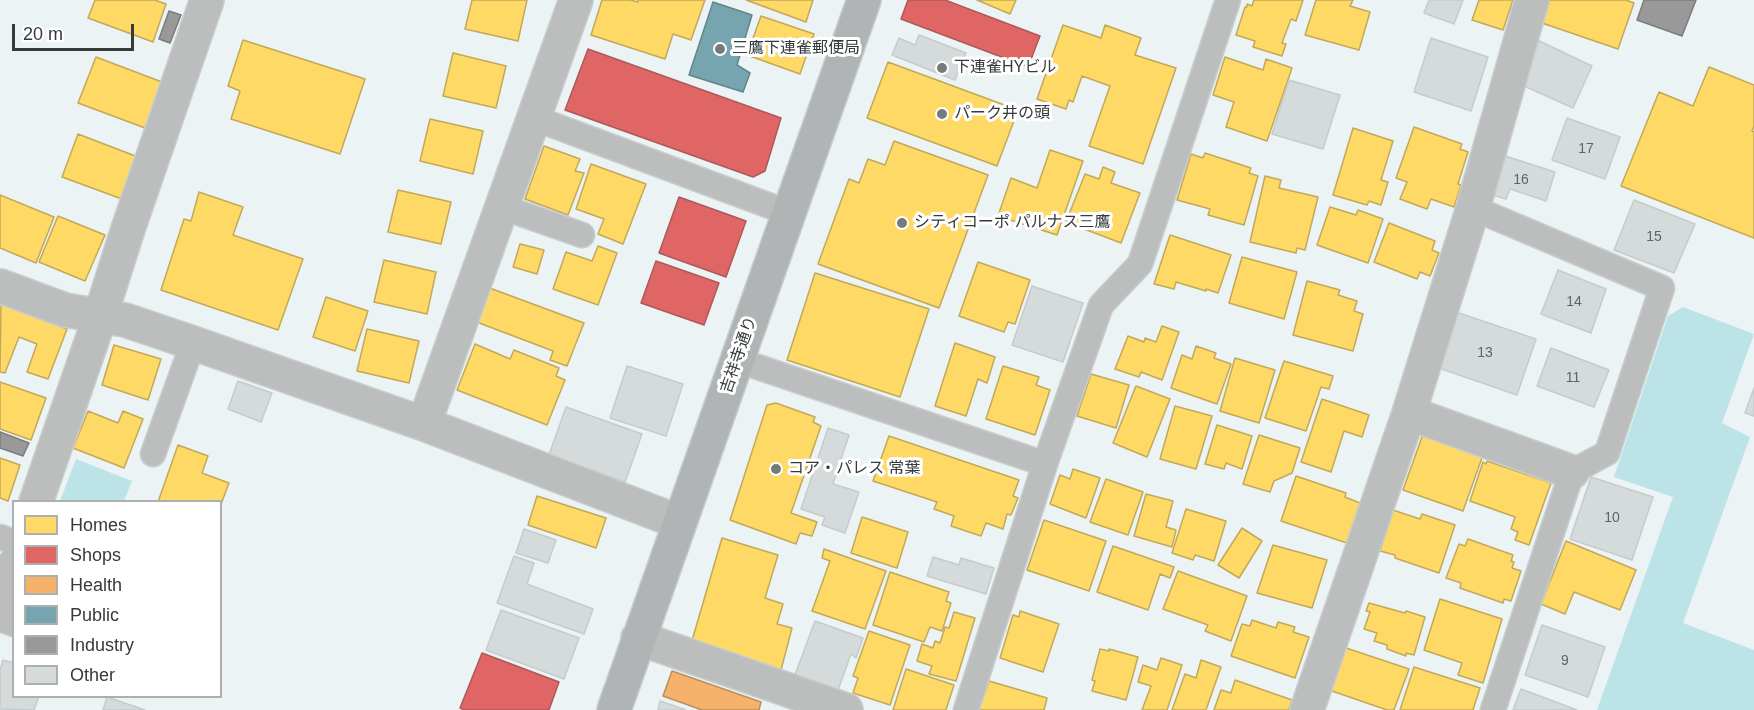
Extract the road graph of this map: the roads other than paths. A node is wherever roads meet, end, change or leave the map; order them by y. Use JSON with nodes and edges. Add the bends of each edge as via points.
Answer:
{"nodes":[{"id":1,"x":207,"y":0,"type":"edge"},
{"id":2,"x":576,"y":0,"type":"edge"},
{"id":3,"x":864,"y":0,"type":"edge"},
{"id":4,"x":1228,"y":0,"type":"edge"},
{"id":5,"x":1532,"y":0,"type":"edge"},
{"id":6,"x":534,"y":118,"type":"junction"},
{"id":7,"x":502,"y":207,"type":"junction"},
{"id":8,"x":1473,"y":208,"type":"junction"},
{"id":9,"x":789,"y":213,"type":"junction"},
{"id":10,"x":582,"y":235,"type":"dead end"},
{"id":11,"x":0,"y":286,"type":"edge"},
{"id":12,"x":100,"y":317,"type":"junction"},
{"id":13,"x":193,"y":343,"type":"junction"},
{"id":14,"x":737,"y":360,"type":"junction"},
{"id":15,"x":1409,"y":413,"type":"junction"},
{"id":16,"x":424,"y":424,"type":"junction"},
{"id":17,"x":153,"y":454,"type":"dead end"},
{"id":18,"x":1046,"y":464,"type":"junction"},
{"id":19,"x":1572,"y":472,"type":"junction"},
{"id":20,"x":36,"y":500,"type":"edge"},
{"id":21,"x":679,"y":522,"type":"junction"},
{"id":22,"x":12,"y":571,"type":"edge"},
{"id":23,"x":0,"y":604,"type":"edge"},
{"id":24,"x":638,"y":638,"type":"junction"},
{"id":25,"x":614,"y":710,"type":"edge"},
{"id":26,"x":846,"y":710,"type":"edge"},
{"id":27,"x":966,"y":710,"type":"edge"},
{"id":28,"x":1307,"y":710,"type":"edge"},
{"id":29,"x":1493,"y":710,"type":"edge"}],
"edges":[{"from":1,"to":12,"type":"street"},
{"from":2,"to":6,"type":"street"},
{"from":3,"to":9,"type":"main road","name":"吉祥寺通り"},
{"from":4,"to":18,"type":"lane","via":[[1140,264],[1101,305]]},
{"from":5,"to":8,"type":"street"},
{"from":6,"to":7,"type":"street"},
{"from":6,"to":9,"type":"lane"},
{"from":7,"to":10,"type":"lane"},
{"from":7,"to":16,"type":"street"},
{"from":8,"to":15,"type":"street"},
{"from":8,"to":19,"type":"lane","via":[[1662,288],[1606,453]]},
{"from":9,"to":14,"type":"main road","name":"吉祥寺通り"},
{"from":11,"to":12,"type":"street","via":[[65,310]]},
{"from":12,"to":13,"type":"street","via":[[125,320]]},
{"from":12,"to":20,"type":"street"},
{"from":13,"to":16,"type":"street"},
{"from":13,"to":17,"type":"lane"},
{"from":14,"to":18,"type":"lane"},
{"from":14,"to":21,"type":"main road","name":"吉祥寺通り"},
{"from":15,"to":19,"type":"street"},
{"from":15,"to":28,"type":"street"},
{"from":16,"to":21,"type":"street"},
{"from":18,"to":27,"type":"lane"},
{"from":19,"to":29,"type":"lane"},
{"from":21,"to":24,"type":"main road","name":"吉祥寺通り"},
{"from":22,"to":23,"type":"street"},
{"from":24,"to":25,"type":"main road","name":"吉祥寺通り"},
{"from":24,"to":26,"type":"street"}]}
